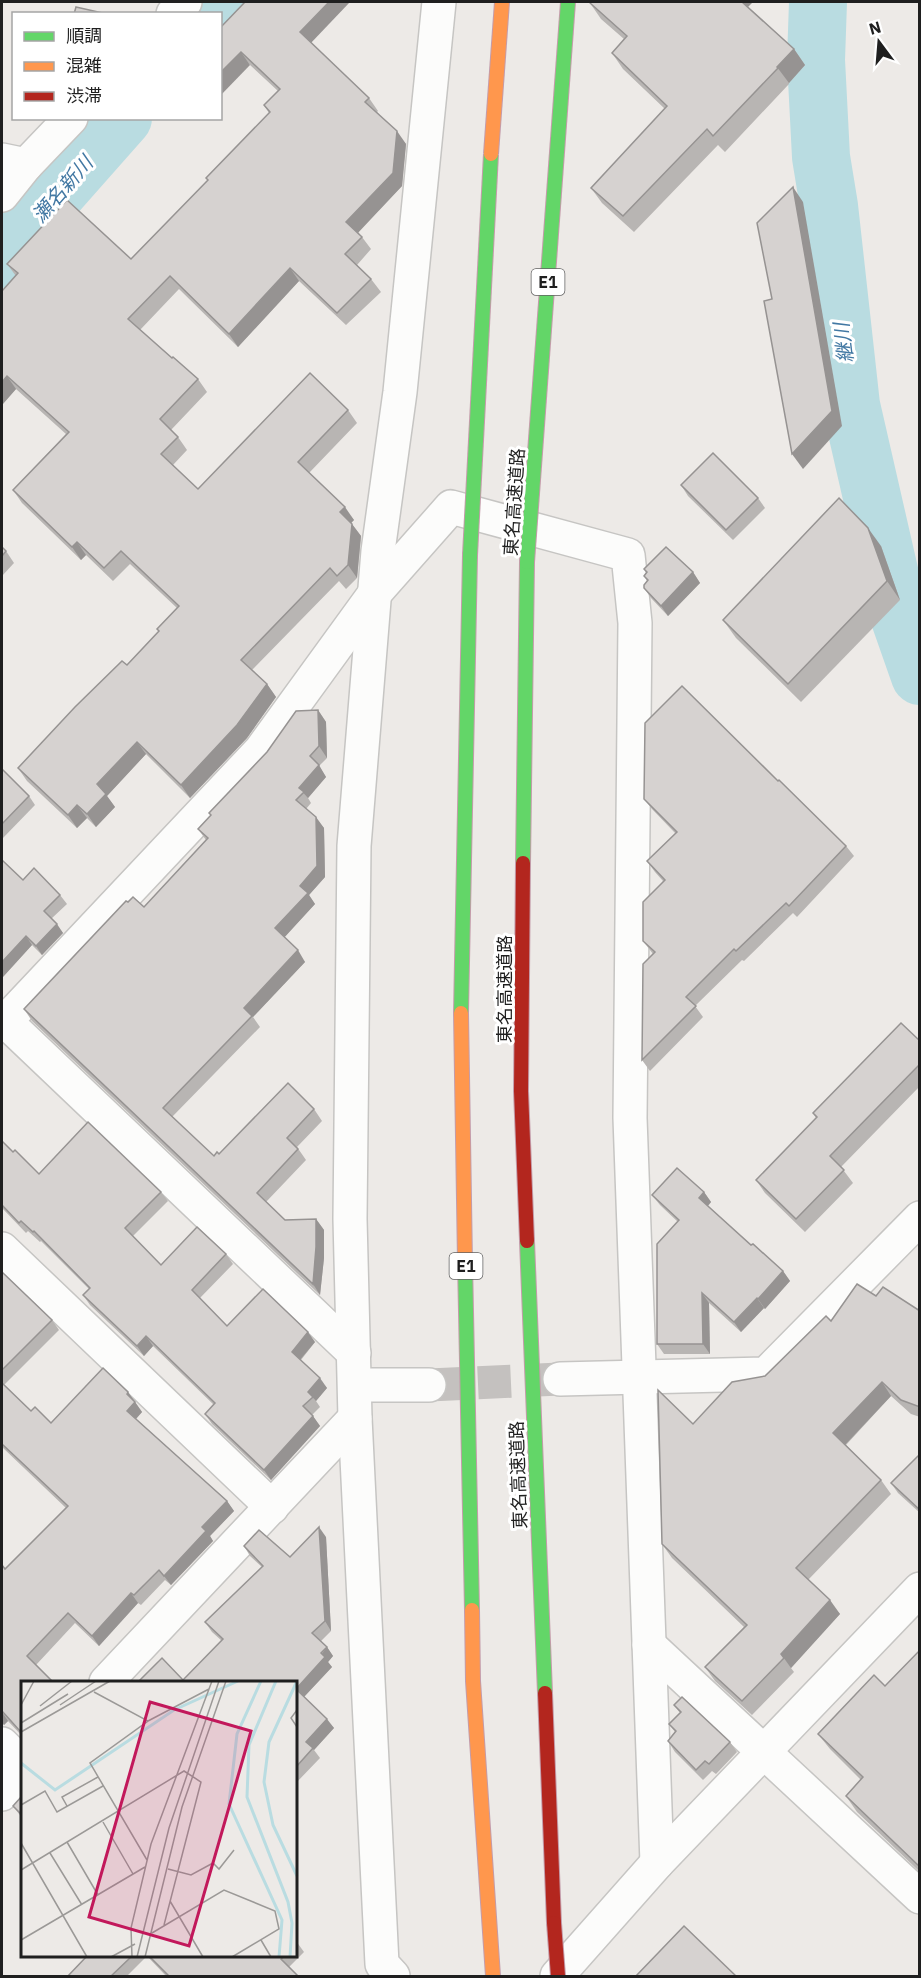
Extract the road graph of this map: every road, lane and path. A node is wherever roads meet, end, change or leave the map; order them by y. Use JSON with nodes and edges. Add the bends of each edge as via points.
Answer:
{"nodes":[{"id":1,"x":439,"y":2,"type":"edge"},
{"id":2,"x":502,"y":2,"type":"edge"},
{"id":3,"x":568,"y":2,"type":"edge"},
{"id":4,"x":68,"y":120,"type":"edge"},
{"id":5,"x":14,"y":162,"type":"edge"},
{"id":6,"x":2,"y":195,"type":"edge"},
{"id":7,"x":375,"y":593,"type":"junction"},
{"id":8,"x":3,"y":1021,"type":"edge"},
{"id":9,"x":920,"y":1218,"type":"edge"},
{"id":10,"x":2,"y":1249,"type":"edge"},
{"id":11,"x":354,"y":1353,"type":"junction"},
{"id":12,"x":640,"y":1378,"type":"junction"},
{"id":13,"x":560,"y":1380,"type":"tunnel mouth"},
{"id":14,"x":355,"y":1385,"type":"junction"},
{"id":15,"x":429,"y":1385,"type":"tunnel mouth"},
{"id":16,"x":355,"y":1418,"type":"junction"},
{"id":17,"x":272,"y":1507,"type":"junction"},
{"id":18,"x":920,"y":1589,"type":"edge"},
{"id":19,"x":650,"y":1645,"type":"junction"},
{"id":20,"x":108,"y":1681,"type":"edge"},
{"id":21,"x":2,"y":1744,"type":"edge"},
{"id":22,"x":765,"y":1751,"type":"junction"},
{"id":23,"x":21,"y":1763,"type":"edge"},
{"id":24,"x":21,"y":1773,"type":"edge"},
{"id":25,"x":2,"y":1794,"type":"edge"},
{"id":26,"x":657,"y":1863,"type":"junction"},
{"id":27,"x":920,"y":1897,"type":"edge"},
{"id":28,"x":393,"y":1977,"type":"edge"},
{"id":29,"x":493,"y":1977,"type":"edge"},
{"id":30,"x":558,"y":1977,"type":"edge"}],
"edges":[{"from":1,"to":7,"type":"street","via":[[400,392]]},
{"from":2,"to":29,"type":"highway","number":"E1","bridge":true,"via":[[470,555],[462,1036],[473,1681]]},
{"from":3,"to":30,"type":"highway","name":"東名高速道路","number":"E1","bridge":true,"via":[[527,562],[521,1091]]},
{"from":4,"to":5,"type":"street"},
{"from":5,"to":6,"type":"street"},
{"from":7,"to":8,"type":"street","via":[[261,750]]},
{"from":7,"to":11,"type":"street","via":[[354,846],[350,1204]]},
{"from":7,"to":12,"type":"street","via":[[451,507],[628,555],[635,623],[630,1118]]},
{"from":8,"to":11,"type":"street"},
{"from":9,"to":12,"type":"street","via":[[766,1374]]},
{"from":10,"to":17,"type":"street"},
{"from":11,"to":14,"type":"street"},
{"from":12,"to":13,"type":"street"},
{"from":12,"to":19,"type":"street"},
{"from":14,"to":15,"type":"street"},
{"from":14,"to":16,"type":"street"},
{"from":16,"to":17,"type":"street"},
{"from":16,"to":28,"type":"street","via":[[382,1964]]},
{"from":17,"to":20,"type":"street"},
{"from":18,"to":22,"type":"street"},
{"from":19,"to":22,"type":"street"},
{"from":19,"to":26,"type":"street"},
{"from":21,"to":23,"type":"street"},
{"from":22,"to":26,"type":"street"},
{"from":22,"to":27,"type":"street"},
{"from":24,"to":25,"type":"street"},
{"from":26,"to":30,"type":"street"}]}
